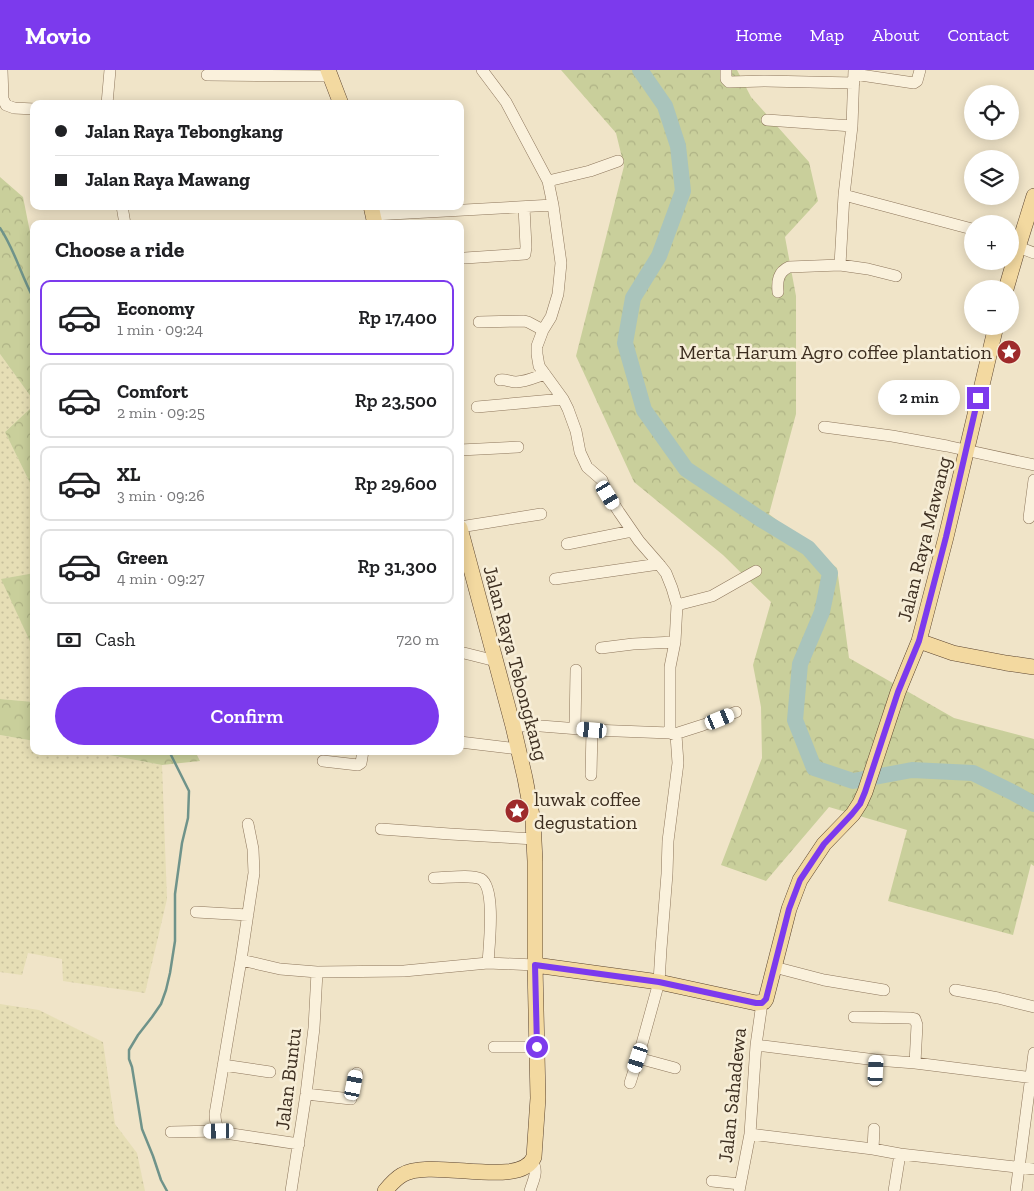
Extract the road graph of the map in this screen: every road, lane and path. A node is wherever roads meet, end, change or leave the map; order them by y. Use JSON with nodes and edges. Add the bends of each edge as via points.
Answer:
{"nodes":[{"id":1,"x":2,"y":70,"type":"edge"},
{"id":2,"x":110,"y":70,"type":"edge"},
{"id":3,"x":482,"y":70,"type":"edge"},
{"id":4,"x":726,"y":70,"type":"edge"},
{"id":5,"x":920,"y":70,"type":"edge"},
{"id":6,"x":329,"y":73,"type":"edge"},
{"id":7,"x":207,"y":75,"type":"dead end"},
{"id":8,"x":854,"y":76,"type":"edge"},
{"id":9,"x":107,"y":100,"type":"edge"},
{"id":10,"x":339,"y":100,"type":"edge"},
{"id":11,"x":30,"y":109,"type":"edge"},
{"id":12,"x":767,"y":120,"type":"dead end"},
{"id":13,"x":852,"y":126,"type":"junction"},
{"id":14,"x":618,"y":161,"type":"dead end"},
{"id":15,"x":548,"y":181,"type":"junction"},
{"id":16,"x":844,"y":195,"type":"junction"},
{"id":17,"x":1034,"y":196,"type":"edge"},
{"id":18,"x":553,"y":204,"type":"junction"},
{"id":19,"x":524,"y":207,"type":"junction"},
{"id":20,"x":373,"y":215,"type":"edge"},
{"id":21,"x":964,"y":226,"type":"edge"},
{"id":22,"x":1019,"y":234,"type":"edge"},
{"id":23,"x":1019,"y":244,"type":"edge"},
{"id":24,"x":1034,"y":253,"type":"edge"},
{"id":25,"x":465,"y":258,"type":"dead end"},
{"id":26,"x":840,"y":265,"type":"junction"},
{"id":27,"x":896,"y":276,"type":"dead end"},
{"id":28,"x":778,"y":292,"type":"dead end"},
{"id":29,"x":479,"y":322,"type":"dead end"},
{"id":30,"x":542,"y":330,"type":"junction"},
{"id":31,"x":994,"y":335,"type":"edge"},
{"id":32,"x":545,"y":374,"type":"junction"},
{"id":33,"x":500,"y":380,"type":"dead end"},
{"id":34,"x":563,"y":399,"type":"junction"},
{"id":35,"x":477,"y":407,"type":"dead end"},
{"id":36,"x":824,"y":427,"type":"dead end"},
{"id":37,"x":518,"y":446,"type":"dead end"},
{"id":38,"x":464,"y":450,"type":"edge"},
{"id":39,"x":967,"y":450,"type":"junction"},
{"id":40,"x":1034,"y":465,"type":"edge"},
{"id":41,"x":1034,"y":480,"type":"edge"},
{"id":42,"x":541,"y":514,"type":"dead end"},
{"id":43,"x":1029,"y":518,"type":"dead end"},
{"id":44,"x":464,"y":526,"type":"edge"},
{"id":45,"x":632,"y":531,"type":"junction"},
{"id":46,"x":464,"y":542,"type":"edge"},
{"id":47,"x":567,"y":544,"type":"dead end"},
{"id":48,"x":659,"y":564,"type":"junction"},
{"id":49,"x":756,"y":572,"type":"dead end"},
{"id":50,"x":555,"y":579,"type":"dead end"},
{"id":51,"x":677,"y":605,"type":"junction"},
{"id":52,"x":919,"y":641,"type":"junction"},
{"id":53,"x":675,"y":642,"type":"junction"},
{"id":54,"x":601,"y":648,"type":"dead end"},
{"id":55,"x":464,"y":653,"type":"edge"},
{"id":56,"x":496,"y":661,"type":"junction"},
{"id":57,"x":1034,"y":667,"type":"edge"},
{"id":58,"x":576,"y":670,"type":"dead end"},
{"id":59,"x":736,"y":712,"type":"dead end"},
{"id":60,"x":513,"y":726,"type":"junction"},
{"id":61,"x":575,"y":728,"type":"junction"},
{"id":62,"x":592,"y":730,"type":"junction"},
{"id":63,"x":673,"y":734,"type":"junction"},
{"id":64,"x":464,"y":742,"type":"edge"},
{"id":65,"x":518,"y":749,"type":"junction"},
{"id":66,"x":362,"y":755,"type":"edge"},
{"id":67,"x":322,"y":762,"type":"dead end"},
{"id":68,"x":591,"y":775,"type":"dead end"},
{"id":69,"x":248,"y":824,"type":"dead end"},
{"id":70,"x":381,"y":829,"type":"dead end"},
{"id":71,"x":535,"y":839,"type":"junction"},
{"id":72,"x":434,"y":878,"type":"dead end"},
{"id":73,"x":196,"y":912,"type":"dead end"},
{"id":74,"x":248,"y":915,"type":"junction"},
{"id":75,"x":241,"y":960,"type":"junction"},
{"id":76,"x":488,"y":963,"type":"junction"},
{"id":77,"x":535,"y":965,"type":"junction"},
{"id":78,"x":774,"y":967,"type":"junction"},
{"id":79,"x":317,"y":972,"type":"junction"},
{"id":80,"x":659,"y":982,"type":"junction"},
{"id":81,"x":884,"y":990,"type":"dead end"},
{"id":82,"x":955,"y":990,"type":"dead end"},
{"id":83,"x":762,"y":1003,"type":"junction"},
{"id":84,"x":1034,"y":1007,"type":"edge"},
{"id":85,"x":854,"y":1017,"type":"dead end"},
{"id":86,"x":756,"y":1044,"type":"junction"},
{"id":87,"x":537,"y":1047,"type":"junction"},
{"id":88,"x":494,"y":1048,"type":"dead end"},
{"id":89,"x":1034,"y":1054,"type":"edge"},
{"id":90,"x":638,"y":1058,"type":"junction"},
{"id":91,"x":876,"y":1060,"type":"junction"},
{"id":92,"x":915,"y":1063,"type":"junction"},
{"id":93,"x":223,"y":1065,"type":"junction"},
{"id":94,"x":675,"y":1068,"type":"dead end"},
{"id":95,"x":270,"y":1072,"type":"dead end"},
{"id":96,"x":357,"y":1073,"type":"dead end"},
{"id":97,"x":1032,"y":1077,"type":"edge"},
{"id":98,"x":875,"y":1081,"type":"dead end"},
{"id":99,"x":630,"y":1083,"type":"dead end"},
{"id":100,"x":306,"y":1094,"type":"junction"},
{"id":101,"x":874,"y":1129,"type":"dead end"},
{"id":102,"x":219,"y":1131,"type":"junction"},
{"id":103,"x":171,"y":1132,"type":"dead end"},
{"id":104,"x":750,"y":1134,"type":"junction"},
{"id":105,"x":299,"y":1144,"type":"junction"},
{"id":106,"x":873,"y":1149,"type":"junction"},
{"id":107,"x":900,"y":1154,"type":"junction"},
{"id":108,"x":532,"y":1161,"type":"junction"},
{"id":109,"x":1019,"y":1167,"type":"junction"},
{"id":110,"x":1034,"y":1170,"type":"edge"},
{"id":111,"x":712,"y":1182,"type":"dead end"},
{"id":112,"x":739,"y":1188,"type":"edge"},
{"id":113,"x":291,"y":1191,"type":"edge"},
{"id":114,"x":386,"y":1191,"type":"edge"},
{"id":115,"x":530,"y":1191,"type":"edge"},
{"id":116,"x":894,"y":1191,"type":"edge"},
{"id":117,"x":1016,"y":1191,"type":"edge"}],
"edges":[{"from":1,"to":11,"type":"street","via":[[6,105]]},
{"from":2,"to":9,"type":"street"},
{"from":3,"to":15,"type":"street","via":[[506,102]]},
{"from":4,"to":8,"type":"street","via":[[729,82]]},
{"from":5,"to":8,"type":"street","via":[[914,83]]},
{"from":6,"to":7,"type":"street"},
{"from":6,"to":10,"type":"main road"},
{"from":8,"to":13,"type":"street"},
{"from":12,"to":13,"type":"street"},
{"from":13,"to":16,"type":"street"},
{"from":14,"to":15,"type":"street"},
{"from":15,"to":18,"type":"street"},
{"from":16,"to":21,"type":"street"},
{"from":16,"to":26,"type":"street"},
{"from":17,"to":22,"type":"main road"},
{"from":18,"to":19,"type":"street"},
{"from":18,"to":30,"type":"street","via":[[561,263],[558,294],[551,317]]},
{"from":19,"to":20,"type":"street"},
{"from":19,"to":25,"type":"street","via":[[525,254]]},
{"from":23,"to":24,"type":"street"},
{"from":26,"to":27,"type":"street"},
{"from":26,"to":28,"type":"street","via":[[784,269],[779,276]]},
{"from":29,"to":30,"type":"street","via":[[524,321]]},
{"from":30,"to":32,"type":"street","via":[[537,354]]},
{"from":31,"to":39,"type":"main road","name":"Jalan Raya Mawang"},
{"from":32,"to":33,"type":"street","via":[[519,382]]},
{"from":32,"to":34,"type":"street"},
{"from":34,"to":35,"type":"street"},
{"from":34,"to":45,"type":"street","via":[[587,467],[602,480]]},
{"from":36,"to":39,"type":"street"},
{"from":37,"to":38,"type":"street"},
{"from":39,"to":40,"type":"street"},
{"from":39,"to":52,"type":"main road","name":"Jalan Raya Mawang"},
{"from":41,"to":43,"type":"street"},
{"from":42,"to":44,"type":"street"},
{"from":45,"to":47,"type":"street"},
{"from":45,"to":48,"type":"street"},
{"from":46,"to":56,"type":"main road","name":"Jalan Raya Tebongkang"},
{"from":48,"to":50,"type":"street"},
{"from":48,"to":51,"type":"street","via":[[666,573]]},
{"from":49,"to":51,"type":"street","via":[[712,596]]},
{"from":51,"to":53,"type":"street"},
{"from":52,"to":57,"type":"main road","via":[[953,653]]},
{"from":52,"to":78,"type":"main road","name":"Jalan Raya Mawang","via":[[860,804],[824,844],[800,880]]},
{"from":53,"to":54,"type":"street"},
{"from":53,"to":63,"type":"street","via":[[670,667]]},
{"from":55,"to":56,"type":"street"},
{"from":56,"to":60,"type":"main road","name":"Jalan Raya Tebongkang"},
{"from":58,"to":61,"type":"street"},
{"from":59,"to":63,"type":"street"},
{"from":60,"to":61,"type":"street"},
{"from":60,"to":65,"type":"main road","name":"Jalan Raya Tebongkang"},
{"from":61,"to":62,"type":"street"},
{"from":62,"to":63,"type":"street"},
{"from":62,"to":68,"type":"street"},
{"from":63,"to":80,"type":"street","via":[[678,763],[668,841]]},
{"from":64,"to":65,"type":"street"},
{"from":65,"to":71,"type":"main road","name":"Jalan Raya Tebongkang","via":[[532,808]]},
{"from":66,"to":67,"type":"street","via":[[358,765]]},
{"from":69,"to":74,"type":"street","via":[[254,873]]},
{"from":70,"to":71,"type":"street"},
{"from":71,"to":77,"type":"main road","name":"Jalan Raya Tebongkang"},
{"from":72,"to":76,"type":"street","via":[[471,877],[486,883],[490,906]]},
{"from":73,"to":74,"type":"street"},
{"from":74,"to":75,"type":"street"},
{"from":75,"to":79,"type":"street","via":[[280,969]]},
{"from":75,"to":93,"type":"street"},
{"from":76,"to":77,"type":"street"},
{"from":76,"to":79,"type":"street","via":[[404,971]]},
{"from":77,"to":80,"type":"main road"},
{"from":77,"to":87,"type":"main road","name":"Jalan Raya Tebongkang"},
{"from":78,"to":81,"type":"street"},
{"from":78,"to":83,"type":"main road","name":"Jalan Raya Mawang","via":[[766,999]]},
{"from":79,"to":100,"type":"street","name":"Jalan Buntu"},
{"from":80,"to":83,"type":"main road"},
{"from":80,"to":90,"type":"street"},
{"from":82,"to":84,"type":"street"},
{"from":83,"to":86,"type":"street","name":"Jalan Sahadewa"},
{"from":85,"to":92,"type":"street","via":[[915,1019]]},
{"from":86,"to":91,"type":"street"},
{"from":86,"to":104,"type":"street","name":"Jalan Sahadewa"},
{"from":87,"to":88,"type":"street"},
{"from":87,"to":108,"type":"main road","name":"Jalan Raya Tebongkang","via":[[538,1098]]},
{"from":89,"to":97,"type":"street"},
{"from":90,"to":94,"type":"street"},
{"from":90,"to":99,"type":"street"},
{"from":91,"to":92,"type":"street"},
{"from":91,"to":98,"type":"street"},
{"from":92,"to":97,"type":"street"},
{"from":93,"to":95,"type":"street"},
{"from":93,"to":102,"type":"street","via":[[215,1114]]},
{"from":96,"to":100,"type":"street","via":[[350,1100]]},
{"from":97,"to":109,"type":"street"},
{"from":100,"to":105,"type":"street","name":"Jalan Buntu"},
{"from":101,"to":106,"type":"street"},
{"from":102,"to":103,"type":"street"},
{"from":102,"to":105,"type":"street"},
{"from":104,"to":106,"type":"street"},
{"from":104,"to":112,"type":"street","name":"Jalan Sahadewa"},
{"from":105,"to":113,"type":"street","name":"Jalan Buntu"},
{"from":106,"to":107,"type":"street"},
{"from":107,"to":109,"type":"street"},
{"from":107,"to":116,"type":"street"},
{"from":108,"to":114,"type":"main road","via":[[526,1168],[500,1173],[414,1171],[402,1175]]},
{"from":108,"to":115,"type":"street","via":[[536,1171]]},
{"from":109,"to":110,"type":"street"},
{"from":109,"to":117,"type":"street"},
{"from":111,"to":112,"type":"street"}]}
